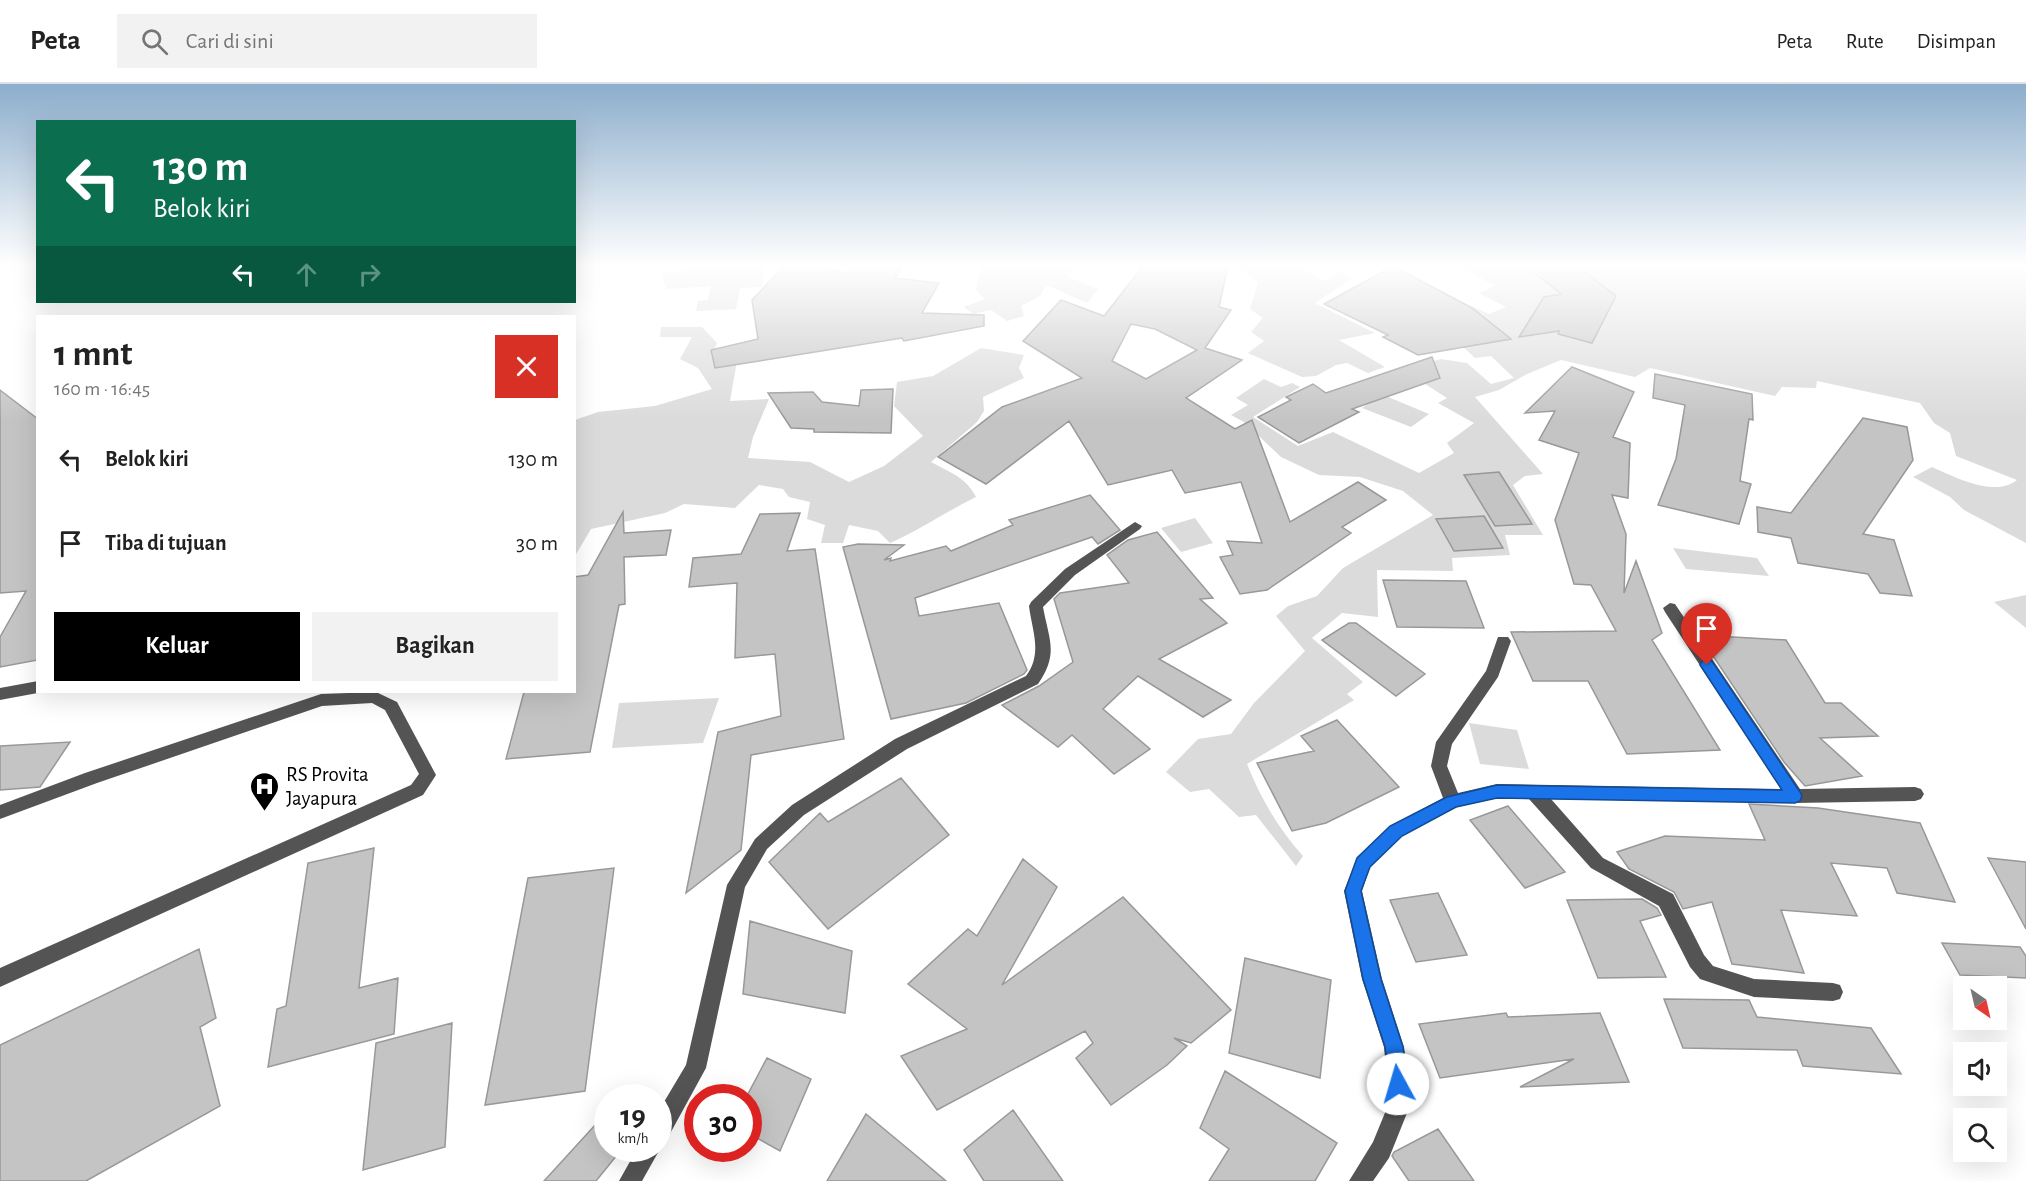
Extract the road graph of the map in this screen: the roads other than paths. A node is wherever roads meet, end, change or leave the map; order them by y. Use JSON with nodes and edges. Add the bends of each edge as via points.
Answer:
{"nodes":[{"id":1,"x":1135,"y":526,"type":"dead end"},
{"id":2,"x":1670,"y":608,"type":"dead end"},
{"id":3,"x":1503,"y":641,"type":"dead end"},
{"id":4,"x":36,"y":687,"type":"edge"},
{"id":5,"x":0,"y":694,"type":"edge"},
{"id":6,"x":1534,"y":792,"type":"junction"},
{"id":7,"x":1916,"y":794,"type":"dead end"},
{"id":8,"x":1795,"y":796,"type":"junction"},
{"id":9,"x":1453,"y":801,"type":"junction"},
{"id":10,"x":0,"y":812,"type":"edge"},
{"id":11,"x":0,"y":978,"type":"edge"},
{"id":12,"x":1833,"y":992,"type":"dead end"},
{"id":13,"x":672,"y":1109,"type":"edge"},
{"id":14,"x":641,"y":1162,"type":"edge"},
{"id":15,"x":630,"y":1181,"type":"edge"},
{"id":16,"x":1360,"y":1181,"type":"edge"}],
"edges":[{"from":1,"to":13,"type":"street","via":[[1080,565],[1036,606],[1045,644],[1042,668],[1032,680],[901,744],[798,810],[761,844],[736,885],[696,1068]]},
{"from":2,"to":8,"type":"street"},
{"from":3,"to":9,"type":"street","via":[[1493,673],[1444,742],[1438,766]]},
{"from":4,"to":5,"type":"street"},
{"from":6,"to":8,"type":"street"},
{"from":6,"to":9,"type":"street","via":[[1497,791]]},
{"from":6,"to":12,"type":"street","via":[[1598,863],[1666,900],[1707,974],[1754,988]]},
{"from":7,"to":8,"type":"street"},
{"from":9,"to":16,"type":"street","via":[[1396,831],[1363,863],[1353,891],[1372,979],[1394,1047],[1400,1103],[1381,1150]]},
{"from":10,"to":11,"type":"street","via":[[321,700],[374,697],[391,706],[428,775],[417,790]]},
{"from":14,"to":15,"type":"street"}]}
